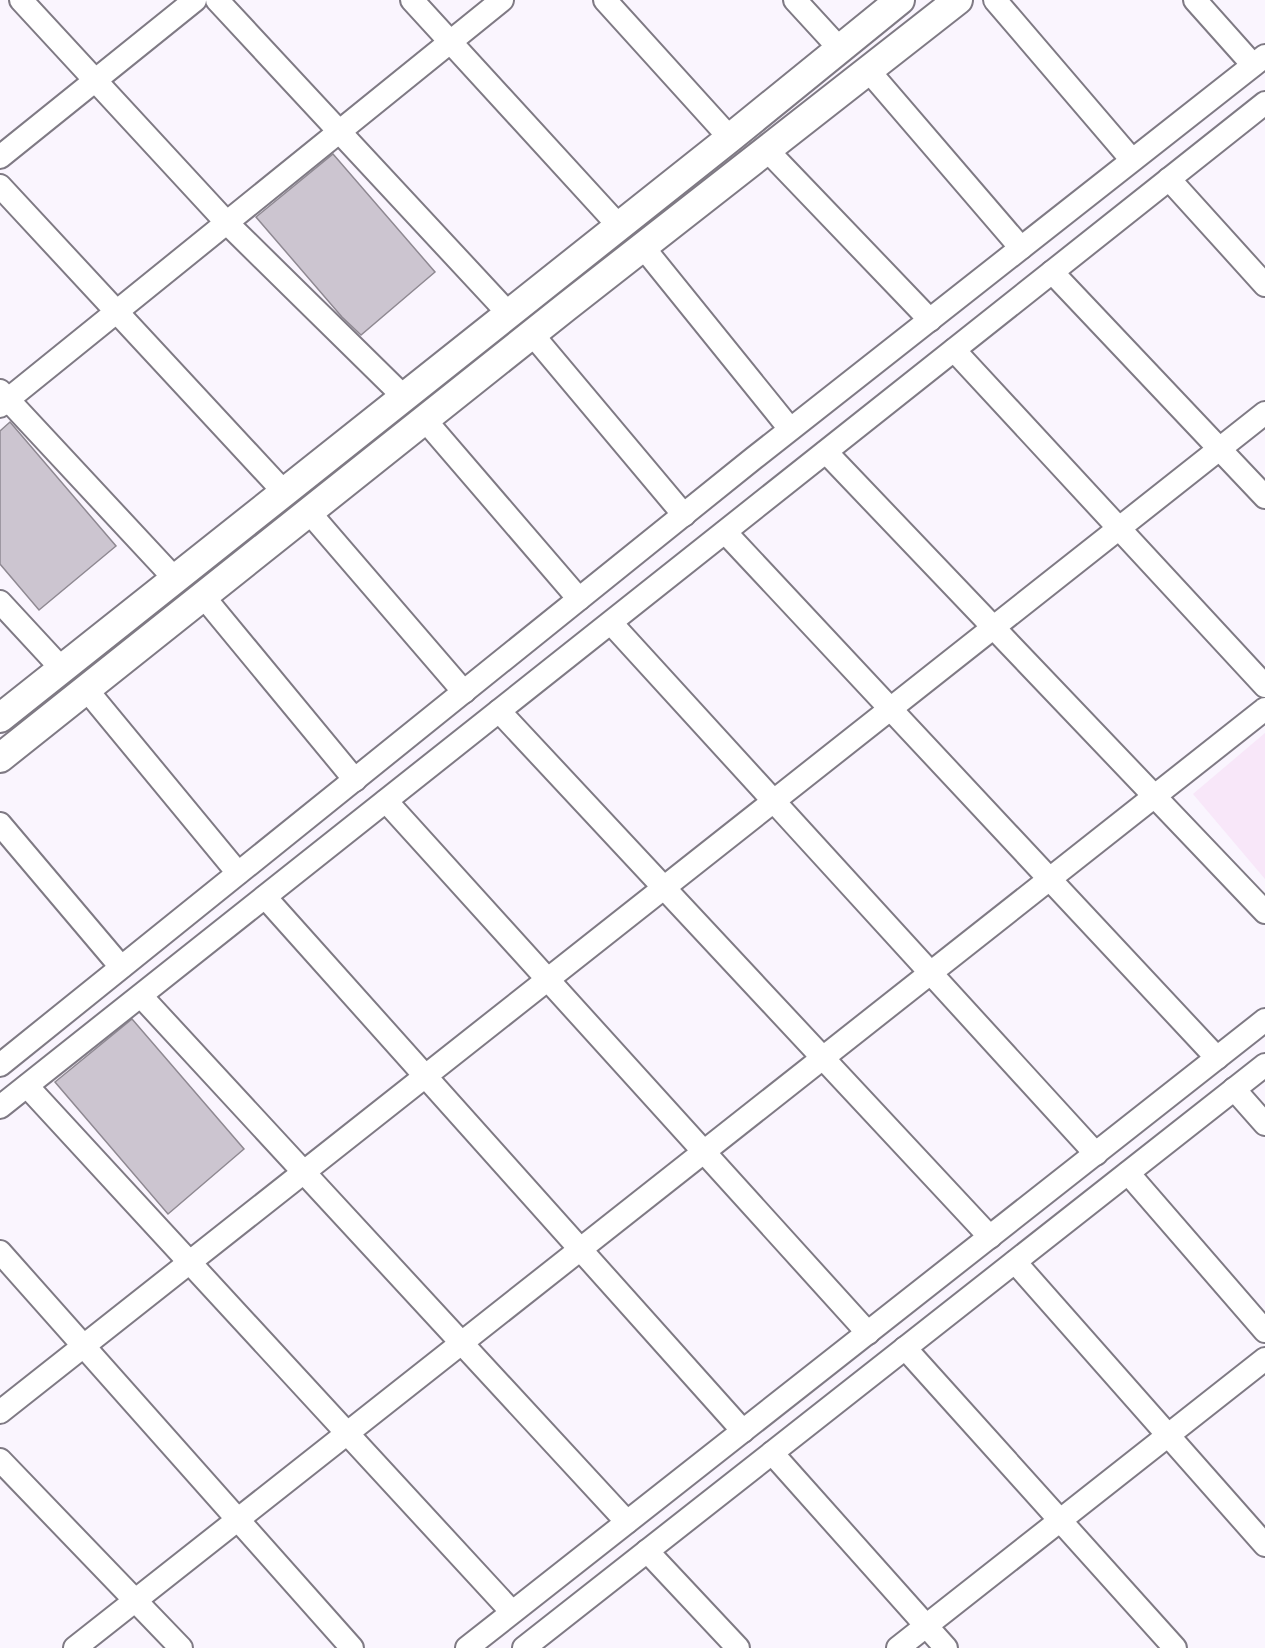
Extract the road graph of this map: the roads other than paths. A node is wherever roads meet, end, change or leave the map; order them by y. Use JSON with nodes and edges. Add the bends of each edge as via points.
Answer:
{"nodes":[{"id":1,"x":21,"y":0,"type":"edge"},
{"id":2,"x":195,"y":0,"type":"edge"},
{"id":3,"x":217,"y":0,"type":"edge"},
{"id":4,"x":412,"y":0,"type":"edge"},
{"id":5,"x":502,"y":0,"type":"edge"},
{"id":6,"x":605,"y":0,"type":"edge"},
{"id":7,"x":795,"y":0,"type":"edge"},
{"id":8,"x":900,"y":0,"type":"edge"},
{"id":9,"x":958,"y":0,"type":"edge"},
{"id":10,"x":995,"y":0,"type":"edge"},
{"id":11,"x":1195,"y":0,"type":"edge"},
{"id":12,"x":450,"y":42,"type":"junction"},
{"id":13,"x":840,"y":49,"type":"junction"},
{"id":14,"x":1259,"y":60,"type":"edge"},
{"id":15,"x":868,"y":70,"type":"junction"},
{"id":16,"x":95,"y":80,"type":"junction"},
{"id":17,"x":1265,"y":103,"type":"edge"},
{"id":18,"x":339,"y":132,"type":"junction"},
{"id":19,"x":730,"y":138,"type":"junction"},
{"id":20,"x":767,"y":150,"type":"junction"},
{"id":21,"x":0,"y":157,"type":"edge"},
{"id":22,"x":1132,"y":160,"type":"junction"},
{"id":23,"x":1169,"y":179,"type":"junction"},
{"id":24,"x":0,"y":186,"type":"edge"},
{"id":25,"x":227,"y":223,"type":"junction"},
{"id":26,"x":619,"y":226,"type":"junction"},
{"id":27,"x":643,"y":247,"type":"junction"},
{"id":28,"x":1021,"y":248,"type":"junction"},
{"id":29,"x":1053,"y":272,"type":"junction"},
{"id":30,"x":1265,"y":285,"type":"edge"},
{"id":31,"x":116,"y":312,"type":"junction"},
{"id":32,"x":509,"y":314,"type":"junction"},
{"id":33,"x":930,"y":320,"type":"junction"},
{"id":34,"x":532,"y":334,"type":"junction"},
{"id":35,"x":954,"y":350,"type":"junction"},
{"id":36,"x":404,"y":397,"type":"junction"},
{"id":37,"x":3,"y":399,"type":"edge"},
{"id":38,"x":1265,"y":412,"type":"edge"},
{"id":39,"x":425,"y":420,"type":"junction"},
{"id":40,"x":790,"y":429,"type":"junction"},
{"id":41,"x":1219,"y":449,"type":"junction"},
{"id":42,"x":826,"y":452,"type":"junction"},
{"id":43,"x":284,"y":492,"type":"junction"},
{"id":44,"x":1265,"y":497,"type":"edge"},
{"id":45,"x":309,"y":512,"type":"junction"},
{"id":46,"x":684,"y":515,"type":"junction"},
{"id":47,"x":1119,"y":528,"type":"junction"},
{"id":48,"x":725,"y":532,"type":"junction"},
{"id":49,"x":175,"y":579,"type":"junction"},
{"id":50,"x":203,"y":596,"type":"junction"},
{"id":51,"x":579,"y":599,"type":"junction"},
{"id":52,"x":0,"y":602,"type":"edge"},
{"id":53,"x":611,"y":623,"type":"junction"},
{"id":54,"x":993,"y":627,"type":"junction"},
{"id":55,"x":62,"y":669,"type":"junction"},
{"id":56,"x":1265,"y":686,"type":"edge"},
{"id":57,"x":86,"y":689,"type":"junction"},
{"id":58,"x":464,"y":692,"type":"junction"},
{"id":59,"x":890,"y":709,"type":"junction"},
{"id":60,"x":1265,"y":710,"type":"edge"},
{"id":61,"x":499,"y":711,"type":"junction"},
{"id":62,"x":0,"y":718,"type":"edge"},
{"id":63,"x":0,"y":758,"type":"edge"},
{"id":64,"x":354,"y":780,"type":"junction"},
{"id":65,"x":1155,"y":796,"type":"junction"},
{"id":66,"x":386,"y":801,"type":"junction"},
{"id":67,"x":773,"y":801,"type":"junction"},
{"id":68,"x":0,"y":824,"type":"edge"},
{"id":69,"x":238,"y":873,"type":"junction"},
{"id":70,"x":1049,"y":879,"type":"junction"},
{"id":71,"x":664,"y":887,"type":"junction"},
{"id":72,"x":265,"y":897,"type":"junction"},
{"id":73,"x":1265,"y":912,"type":"edge"},
{"id":74,"x":122,"y":968,"type":"junction"},
{"id":75,"x":931,"y":973,"type":"junction"},
{"id":76,"x":548,"y":979,"type":"junction"},
{"id":77,"x":141,"y":996,"type":"junction"},
{"id":78,"x":1265,"y":1020,"type":"edge"},
{"id":79,"x":823,"y":1058,"type":"junction"},
{"id":80,"x":1217,"y":1058,"type":"junction"},
{"id":81,"x":0,"y":1065,"type":"edge"},
{"id":82,"x":1265,"y":1065,"type":"edge"},
{"id":83,"x":426,"y":1076,"type":"junction"},
{"id":84,"x":27,"y":1086,"type":"junction"},
{"id":85,"x":1234,"y":1089,"type":"junction"},
{"id":86,"x":0,"y":1107,"type":"edge"},
{"id":87,"x":1265,"y":1124,"type":"edge"},
{"id":88,"x":704,"y":1152,"type":"junction"},
{"id":89,"x":1096,"y":1154,"type":"junction"},
{"id":90,"x":304,"y":1172,"type":"junction"},
{"id":91,"x":1128,"y":1173,"type":"junction"},
{"id":92,"x":990,"y":1237,"type":"junction"},
{"id":93,"x":581,"y":1249,"type":"junction"},
{"id":94,"x":0,"y":1252,"type":"edge"},
{"id":95,"x":190,"y":1262,"type":"junction"},
{"id":96,"x":1015,"y":1262,"type":"junction"},
{"id":97,"x":1265,"y":1331,"type":"edge"},
{"id":98,"x":868,"y":1333,"type":"junction"},
{"id":99,"x":462,"y":1343,"type":"junction"},
{"id":100,"x":84,"y":1346,"type":"junction"},
{"id":101,"x":905,"y":1348,"type":"junction"},
{"id":102,"x":1265,"y":1359,"type":"edge"},
{"id":103,"x":0,"y":1412,"type":"edge"},
{"id":104,"x":743,"y":1431,"type":"junction"},
{"id":105,"x":348,"y":1433,"type":"junction"},
{"id":106,"x":1168,"y":1435,"type":"junction"},
{"id":107,"x":772,"y":1453,"type":"junction"},
{"id":108,"x":0,"y":1460,"type":"edge"},
{"id":109,"x":238,"y":1520,"type":"junction"},
{"id":110,"x":1060,"y":1521,"type":"junction"},
{"id":111,"x":627,"y":1522,"type":"junction"},
{"id":112,"x":1265,"y":1545,"type":"edge"},
{"id":113,"x":648,"y":1551,"type":"junction"},
{"id":114,"x":135,"y":1601,"type":"junction"},
{"id":115,"x":512,"y":1612,"type":"junction"},
{"id":116,"x":926,"y":1626,"type":"junction"},
{"id":117,"x":534,"y":1645,"type":"edge"},
{"id":118,"x":75,"y":1648,"type":"edge"},
{"id":119,"x":181,"y":1648,"type":"edge"},
{"id":120,"x":352,"y":1648,"type":"edge"},
{"id":121,"x":467,"y":1648,"type":"edge"},
{"id":122,"x":738,"y":1648,"type":"edge"},
{"id":123,"x":898,"y":1648,"type":"edge"},
{"id":124,"x":946,"y":1648,"type":"edge"},
{"id":125,"x":1175,"y":1648,"type":"edge"}],
"edges":[{"from":1,"to":16,"type":"street"},
{"from":2,"to":16,"type":"street"},
{"from":3,"to":18,"type":"street"},
{"from":4,"to":12,"type":"street"},
{"from":5,"to":12,"type":"street"},
{"from":6,"to":19,"type":"street"},
{"from":7,"to":13,"type":"street"},
{"from":8,"to":13,"type":"main road"},
{"from":9,"to":15,"type":"main road"},
{"from":10,"to":22,"type":"street"},
{"from":11,"to":14,"type":"street"},
{"from":12,"to":18,"type":"street"},
{"from":12,"to":26,"type":"street"},
{"from":13,"to":19,"type":"main road"},
{"from":14,"to":22,"type":"street"},
{"from":15,"to":20,"type":"main road"},
{"from":15,"to":28,"type":"street"},
{"from":16,"to":21,"type":"street"},
{"from":16,"to":25,"type":"street"},
{"from":17,"to":23,"type":"street"},
{"from":18,"to":25,"type":"street"},
{"from":18,"to":32,"type":"street"},
{"from":19,"to":26,"type":"main road"},
{"from":20,"to":27,"type":"main road"},
{"from":20,"to":33,"type":"street"},
{"from":22,"to":28,"type":"street"},
{"from":23,"to":29,"type":"street"},
{"from":23,"to":30,"type":"street"},
{"from":24,"to":31,"type":"street"},
{"from":25,"to":31,"type":"street"},
{"from":25,"to":36,"type":"street"},
{"from":26,"to":32,"type":"main road"},
{"from":27,"to":34,"type":"main road"},
{"from":27,"to":40,"type":"street"},
{"from":28,"to":33,"type":"street"},
{"from":29,"to":35,"type":"street"},
{"from":29,"to":41,"type":"street"},
{"from":31,"to":37,"type":"street"},
{"from":31,"to":43,"type":"street"},
{"from":32,"to":36,"type":"main road"},
{"from":33,"to":40,"type":"street"},
{"from":34,"to":39,"type":"main road"},
{"from":34,"to":46,"type":"street"},
{"from":35,"to":42,"type":"street"},
{"from":35,"to":47,"type":"street"},
{"from":36,"to":43,"type":"main road"},
{"from":37,"to":49,"type":"street"},
{"from":38,"to":41,"type":"street"},
{"from":39,"to":45,"type":"main road"},
{"from":39,"to":51,"type":"street"},
{"from":40,"to":46,"type":"street"},
{"from":41,"to":44,"type":"street"},
{"from":41,"to":47,"type":"street"},
{"from":42,"to":48,"type":"street"},
{"from":42,"to":54,"type":"street"},
{"from":43,"to":49,"type":"main road"},
{"from":45,"to":50,"type":"main road"},
{"from":45,"to":58,"type":"street"},
{"from":46,"to":51,"type":"street"},
{"from":47,"to":54,"type":"street"},
{"from":47,"to":56,"type":"street"},
{"from":48,"to":53,"type":"street"},
{"from":48,"to":59,"type":"street"},
{"from":49,"to":55,"type":"main road"},
{"from":50,"to":57,"type":"main road"},
{"from":50,"to":64,"type":"street"},
{"from":51,"to":58,"type":"street"},
{"from":52,"to":55,"type":"street"},
{"from":53,"to":61,"type":"street"},
{"from":53,"to":67,"type":"street"},
{"from":54,"to":59,"type":"street"},
{"from":54,"to":65,"type":"street"},
{"from":55,"to":62,"type":"main road"},
{"from":57,"to":63,"type":"main road"},
{"from":57,"to":69,"type":"street"},
{"from":58,"to":64,"type":"street"},
{"from":59,"to":67,"type":"street"},
{"from":59,"to":70,"type":"street"},
{"from":60,"to":65,"type":"street"},
{"from":61,"to":66,"type":"street"},
{"from":61,"to":71,"type":"street"},
{"from":64,"to":69,"type":"street"},
{"from":65,"to":70,"type":"street"},
{"from":65,"to":73,"type":"street"},
{"from":66,"to":72,"type":"street"},
{"from":66,"to":76,"type":"street"},
{"from":67,"to":71,"type":"street"},
{"from":67,"to":75,"type":"street"},
{"from":68,"to":74,"type":"street"},
{"from":69,"to":74,"type":"street"},
{"from":70,"to":75,"type":"street"},
{"from":70,"to":80,"type":"street"},
{"from":71,"to":76,"type":"street"},
{"from":71,"to":79,"type":"street"},
{"from":72,"to":77,"type":"street"},
{"from":72,"to":83,"type":"street"},
{"from":74,"to":81,"type":"street"},
{"from":75,"to":79,"type":"street"},
{"from":75,"to":89,"type":"street"},
{"from":76,"to":83,"type":"street"},
{"from":76,"to":88,"type":"street"},
{"from":77,"to":84,"type":"street"},
{"from":77,"to":90,"type":"street"},
{"from":78,"to":80,"type":"street"},
{"from":79,"to":88,"type":"street"},
{"from":79,"to":92,"type":"street"},
{"from":80,"to":89,"type":"street"},
{"from":82,"to":85,"type":"street"},
{"from":83,"to":90,"type":"street"},
{"from":83,"to":93,"type":"street"},
{"from":84,"to":86,"type":"street"},
{"from":84,"to":95,"type":"street"},
{"from":85,"to":87,"type":"street"},
{"from":85,"to":91,"type":"street"},
{"from":88,"to":93,"type":"street"},
{"from":88,"to":98,"type":"street"},
{"from":89,"to":92,"type":"street"},
{"from":90,"to":95,"type":"street"},
{"from":90,"to":99,"type":"street"},
{"from":91,"to":96,"type":"street"},
{"from":91,"to":97,"type":"street"},
{"from":92,"to":98,"type":"street"},
{"from":93,"to":99,"type":"street"},
{"from":93,"to":104,"type":"street"},
{"from":94,"to":100,"type":"street"},
{"from":95,"to":100,"type":"street"},
{"from":95,"to":105,"type":"street"},
{"from":96,"to":101,"type":"street"},
{"from":96,"to":106,"type":"street"},
{"from":98,"to":104,"type":"street"},
{"from":99,"to":105,"type":"street"},
{"from":99,"to":111,"type":"street"},
{"from":100,"to":103,"type":"street"},
{"from":100,"to":109,"type":"street"},
{"from":101,"to":107,"type":"street"},
{"from":101,"to":110,"type":"street"},
{"from":102,"to":106,"type":"street"},
{"from":104,"to":111,"type":"street"},
{"from":105,"to":109,"type":"street"},
{"from":105,"to":115,"type":"street"},
{"from":106,"to":110,"type":"street"},
{"from":106,"to":112,"type":"street"},
{"from":107,"to":113,"type":"street"},
{"from":107,"to":116,"type":"street"},
{"from":108,"to":114,"type":"street"},
{"from":109,"to":114,"type":"street"},
{"from":109,"to":120,"type":"street"},
{"from":110,"to":116,"type":"street"},
{"from":110,"to":125,"type":"street"},
{"from":111,"to":115,"type":"street"},
{"from":113,"to":117,"type":"street"},
{"from":113,"to":122,"type":"street"},
{"from":114,"to":118,"type":"street"},
{"from":114,"to":119,"type":"street"},
{"from":115,"to":121,"type":"street"},
{"from":116,"to":123,"type":"street"},
{"from":116,"to":124,"type":"street"}]}
